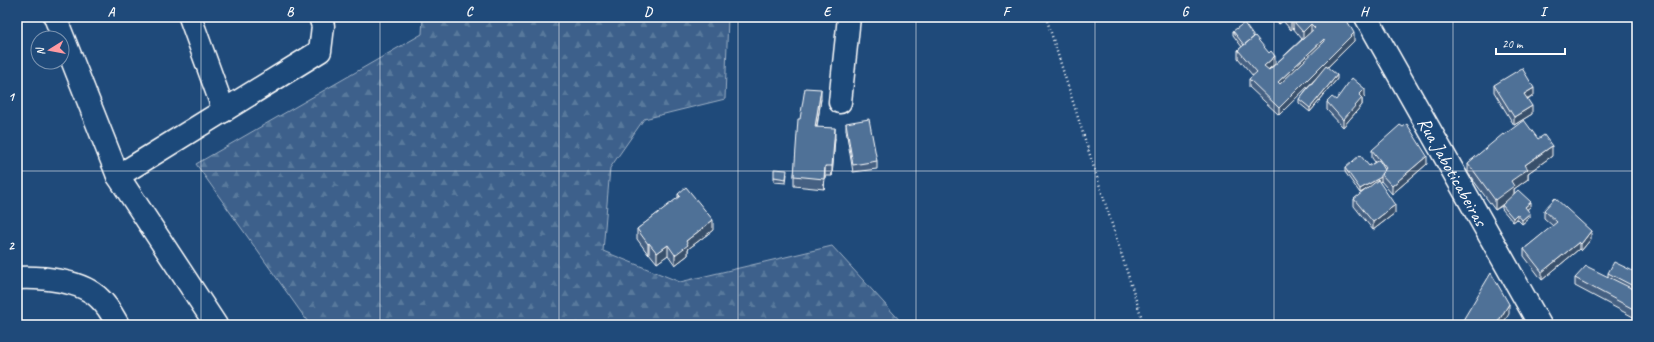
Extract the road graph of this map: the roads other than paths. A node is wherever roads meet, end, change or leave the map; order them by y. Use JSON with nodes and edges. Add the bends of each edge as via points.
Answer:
{"nodes":[{"id":1,"x":55,"y":17,"type":"edge"},
{"id":2,"x":190,"y":17,"type":"edge"},
{"id":3,"x":320,"y":17,"type":"edge"},
{"id":4,"x":849,"y":17,"type":"edge"},
{"id":5,"x":1366,"y":17,"type":"edge"},
{"id":6,"x":840,"y":102,"type":"dead end"},
{"id":7,"x":224,"y":111,"type":"junction"},
{"id":8,"x":118,"y":176,"type":"junction"},
{"id":9,"x":17,"y":278,"type":"edge"},
{"id":10,"x":118,"y":325,"type":"edge"},
{"id":11,"x":216,"y":325,"type":"edge"},
{"id":12,"x":1540,"y":325,"type":"edge"}],
"edges":[{"from":1,"to":8,"type":"street"},
{"from":2,"to":7,"type":"street"},
{"from":3,"to":7,"type":"street","via":[[320,51]]},
{"from":4,"to":6,"type":"street"},
{"from":5,"to":12,"type":"street","name":"Rua Jaboticabeiras"},
{"from":7,"to":8,"type":"street"},
{"from":8,"to":11,"type":"street"},
{"from":9,"to":10,"type":"street","via":[[60,280],[84,288],[100,298]]}]}
